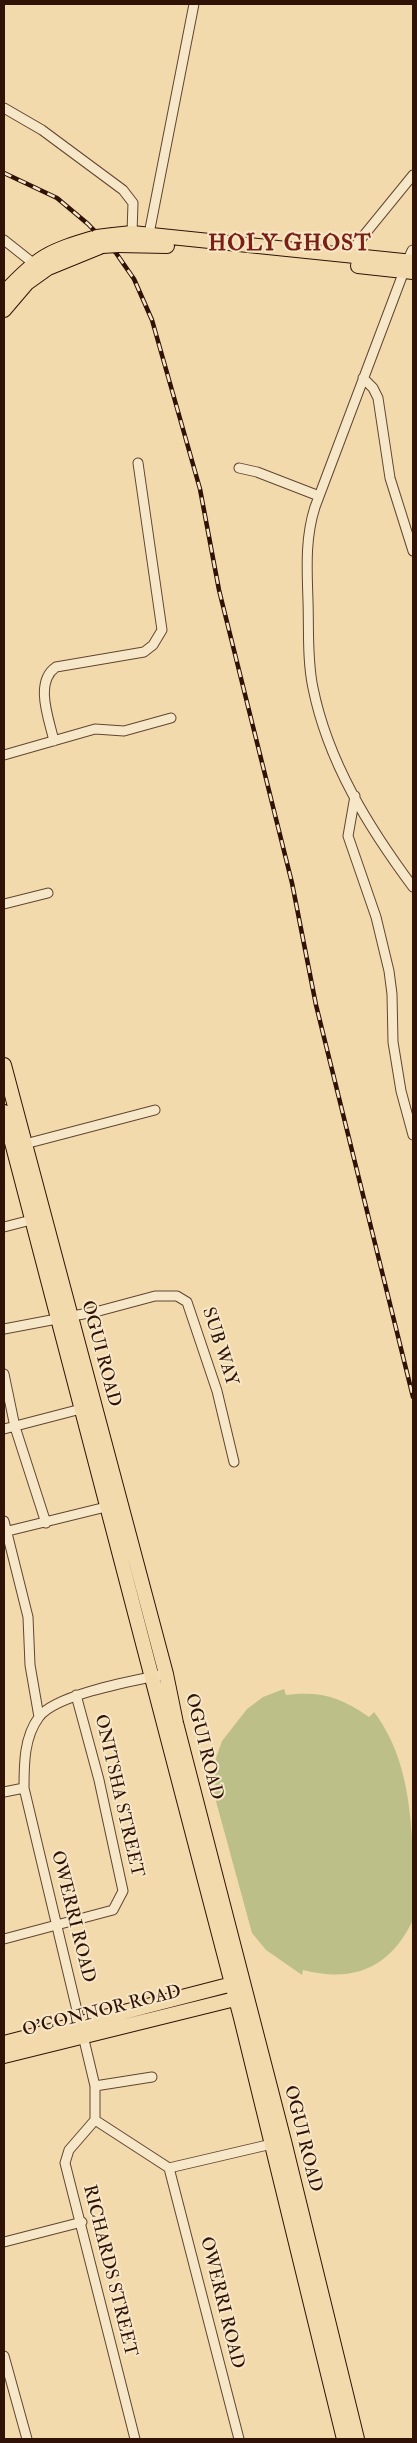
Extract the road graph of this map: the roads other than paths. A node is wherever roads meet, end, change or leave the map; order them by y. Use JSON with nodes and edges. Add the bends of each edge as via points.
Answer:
{"nodes":[{"id":1,"x":194,"y":4,"type":"edge"},
{"id":2,"x":4,"y":108,"type":"edge"},
{"id":3,"x":413,"y":175,"type":"edge"},
{"id":4,"x":132,"y":233,"type":"junction"},
{"id":5,"x":4,"y":240,"type":"edge"},
{"id":6,"x":115,"y":240,"type":"junction"},
{"id":7,"x":148,"y":240,"type":"junction"},
{"id":8,"x":99,"y":242,"type":"junction"},
{"id":9,"x":347,"y":256,"type":"junction"},
{"id":10,"x":33,"y":263,"type":"junction"},
{"id":11,"x":410,"y":264,"type":"edge"},
{"id":12,"x":4,"y":293,"type":"edge"},
{"id":13,"x":4,"y":310,"type":"edge"},
{"id":14,"x":363,"y":378,"type":"junction"},
{"id":15,"x":138,"y":463,"type":"dead end"},
{"id":16,"x":239,"y":468,"type":"dead end"},
{"id":17,"x":319,"y":496,"type":"junction"},
{"id":18,"x":413,"y":551,"type":"edge"},
{"id":19,"x":171,"y":718,"type":"dead end"},
{"id":20,"x":54,"y":742,"type":"junction"},
{"id":21,"x":4,"y":755,"type":"edge"},
{"id":22,"x":355,"y":796,"type":"junction"},
{"id":23,"x":413,"y":887,"type":"edge"},
{"id":24,"x":48,"y":893,"type":"dead end"},
{"id":25,"x":4,"y":904,"type":"edge"},
{"id":26,"x":4,"y":1065,"type":"edge"},
{"id":27,"x":155,"y":1110,"type":"dead end"},
{"id":28,"x":4,"y":1115,"type":"edge"},
{"id":29,"x":413,"y":1134,"type":"edge"},
{"id":30,"x":25,"y":1144,"type":"junction"},
{"id":31,"x":38,"y":1218,"type":"junction"},
{"id":32,"x":4,"y":1227,"type":"edge"},
{"id":33,"x":64,"y":1317,"type":"junction"},
{"id":34,"x":4,"y":1329,"type":"edge"},
{"id":35,"x":4,"y":1374,"type":"edge"},
{"id":36,"x":81,"y":1408,"type":"junction"},
{"id":37,"x":15,"y":1427,"type":"junction"},
{"id":38,"x":4,"y":1429,"type":"edge"},
{"id":39,"x":234,"y":1462,"type":"dead end"},
{"id":40,"x":121,"y":1504,"type":"junction"},
{"id":41,"x":106,"y":1507,"type":"junction"},
{"id":42,"x":4,"y":1521,"type":"edge"},
{"id":43,"x":46,"y":1523,"type":"junction"},
{"id":44,"x":5,"y":1532,"type":"edge"},
{"id":45,"x":166,"y":1674,"type":"junction"},
{"id":46,"x":151,"y":1677,"type":"junction"},
{"id":47,"x":76,"y":1696,"type":"junction"},
{"id":48,"x":38,"y":1717,"type":"junction"},
{"id":49,"x":24,"y":1788,"type":"junction"},
{"id":50,"x":4,"y":1792,"type":"edge"},
{"id":51,"x":57,"y":1925,"type":"junction"},
{"id":52,"x":4,"y":1939,"type":"edge"},
{"id":53,"x":226,"y":1966,"type":"junction"},
{"id":54,"x":237,"y":1983,"type":"junction"},
{"id":55,"x":241,"y":1997,"type":"junction"},
{"id":56,"x":208,"y":1998,"type":"junction"},
{"id":57,"x":241,"y":2018,"type":"junction"},
{"id":58,"x":82,"y":2029,"type":"junction"},
{"id":59,"x":4,"y":2043,"type":"edge"},
{"id":60,"x":4,"y":2056,"type":"edge"},
{"id":61,"x":152,"y":2077,"type":"dead end"},
{"id":62,"x":95,"y":2086,"type":"junction"},
{"id":63,"x":95,"y":2120,"type":"junction"},
{"id":64,"x":278,"y":2143,"type":"junction"},
{"id":65,"x":169,"y":2168,"type":"junction"},
{"id":66,"x":82,"y":2222,"type":"junction"},
{"id":67,"x":4,"y":2242,"type":"edge"},
{"id":68,"x":4,"y":2356,"type":"edge"},
{"id":69,"x":27,"y":2439,"type":"edge"},
{"id":70,"x":135,"y":2439,"type":"edge"},
{"id":71,"x":239,"y":2439,"type":"edge"},
{"id":72,"x":344,"y":2439,"type":"edge"},
{"id":73,"x":357,"y":2439,"type":"edge"}],
"edges":[{"from":1,"to":7,"type":"street"},
{"from":2,"to":4,"type":"street","via":[[42,130],[123,190],[133,203]]},
{"from":3,"to":9,"type":"street"},
{"from":4,"to":6,"type":"main road"},
{"from":4,"to":7,"type":"main road"},
{"from":5,"to":10,"type":"street"},
{"from":6,"to":7,"type":"main road"},
{"from":6,"to":8,"type":"main road","bridge":true},
{"from":7,"to":9,"type":"main road"},
{"from":7,"to":11,"type":"main road"},
{"from":8,"to":10,"type":"main road","via":[[56,250]]},
{"from":8,"to":13,"type":"main road","via":[[48,268],[27,283]]},
{"from":9,"to":11,"type":"main road"},
{"from":10,"to":12,"type":"main road"},
{"from":11,"to":14,"type":"street"},
{"from":14,"to":17,"type":"street"},
{"from":14,"to":18,"type":"street","via":[[378,398],[390,478]]},
{"from":15,"to":20,"type":"street","via":[[162,630],[153,645],[144,652],[56,667],[49,672],[45,701]]},
{"from":16,"to":17,"type":"street"},
{"from":17,"to":22,"type":"street","via":[[308,530],[311,677],[339,765]]},
{"from":19,"to":20,"type":"street","via":[[124,731],[95,729]]},
{"from":20,"to":21,"type":"street"},
{"from":22,"to":23,"type":"street","via":[[377,838]]},
{"from":22,"to":29,"type":"street","via":[[348,836],[376,917],[389,971],[393,1042],[401,1091]]},
{"from":24,"to":25,"type":"street"},
{"from":26,"to":30,"type":"main road","name":"OGUI ROAD"},
{"from":27,"to":30,"type":"street"},
{"from":28,"to":31,"type":"main road","name":"OGUI ROAD"},
{"from":30,"to":31,"type":"main road","name":"OGUI ROAD"},
{"from":31,"to":32,"type":"street"},
{"from":31,"to":33,"type":"main road","name":"OGUI ROAD"},
{"from":33,"to":34,"type":"street"},
{"from":33,"to":36,"type":"main road","name":"OGUI ROAD"},
{"from":33,"to":39,"type":"street","name":"SUB WAY","via":[[155,1296],[183,1298],[206,1354]]},
{"from":33,"to":40,"type":"main road","name":"OGUI ROAD"},
{"from":35,"to":37,"type":"street"},
{"from":36,"to":37,"type":"street"},
{"from":36,"to":41,"type":"main road","name":"OGUI ROAD"},
{"from":37,"to":38,"type":"street"},
{"from":37,"to":43,"type":"street"},
{"from":40,"to":41,"type":"street"},
{"from":40,"to":45,"type":"main road","name":"OGUI ROAD"},
{"from":41,"to":43,"type":"street"},
{"from":41,"to":46,"type":"main road","name":"OGUI ROAD"},
{"from":42,"to":44,"type":"street"},
{"from":43,"to":44,"type":"street"},
{"from":44,"to":48,"type":"street","via":[[28,1616],[30,1665]]},
{"from":45,"to":46,"type":"street"},
{"from":45,"to":54,"type":"main road","name":"OGUI ROAD"},
{"from":46,"to":47,"type":"street"},
{"from":46,"to":53,"type":"main road","name":"OGUI ROAD"},
{"from":47,"to":48,"type":"street","via":[[49,1708]]},
{"from":47,"to":51,"type":"street","name":"ONITSHA STREET","via":[[99,1780],[123,1890],[113,1910]]},
{"from":48,"to":49,"type":"street","name":"OWERRI ROAD","via":[[25,1752]]},
{"from":49,"to":50,"type":"street"},
{"from":49,"to":51,"type":"street","name":"OWERRI ROAD"},
{"from":51,"to":52,"type":"street","name":"ONITSHA STREET"},
{"from":51,"to":58,"type":"street","name":"OWERRI ROAD"},
{"from":53,"to":54,"type":"main road","name":"OGUI ROAD"},
{"from":53,"to":56,"type":"main road"},
{"from":54,"to":55,"type":"main road","name":"OGUI ROAD"},
{"from":54,"to":56,"type":"main road"},
{"from":55,"to":56,"type":"main road"},
{"from":55,"to":57,"type":"main road","name":"OGUI ROAD"},
{"from":55,"to":64,"type":"main road","name":"OGUI ROAD"},
{"from":56,"to":57,"type":"main road"},
{"from":56,"to":58,"type":"main road","name":"O'CONNOR ROAD"},
{"from":57,"to":64,"type":"main road","name":"OGUI ROAD"},
{"from":58,"to":59,"type":"main road","name":"O'CONNOR ROAD"},
{"from":58,"to":60,"type":"main road","name":"O'CONNOR ROAD"},
{"from":58,"to":62,"type":"street","name":"OWERRI ROAD"},
{"from":61,"to":62,"type":"street"},
{"from":62,"to":63,"type":"street","name":"OWERRI ROAD"},
{"from":63,"to":65,"type":"street"},
{"from":63,"to":66,"type":"street","name":"RICHARDS STREET","via":[[66,2156],[65,2163]]},
{"from":64,"to":65,"type":"street"},
{"from":64,"to":72,"type":"main road","name":"OGUI ROAD"},
{"from":64,"to":73,"type":"main road","name":"OGUI ROAD"},
{"from":65,"to":71,"type":"street","name":"OWERRI ROAD"},
{"from":66,"to":67,"type":"street"},
{"from":66,"to":70,"type":"street","name":"RICHARDS STREET"},
{"from":68,"to":69,"type":"street"}]}
